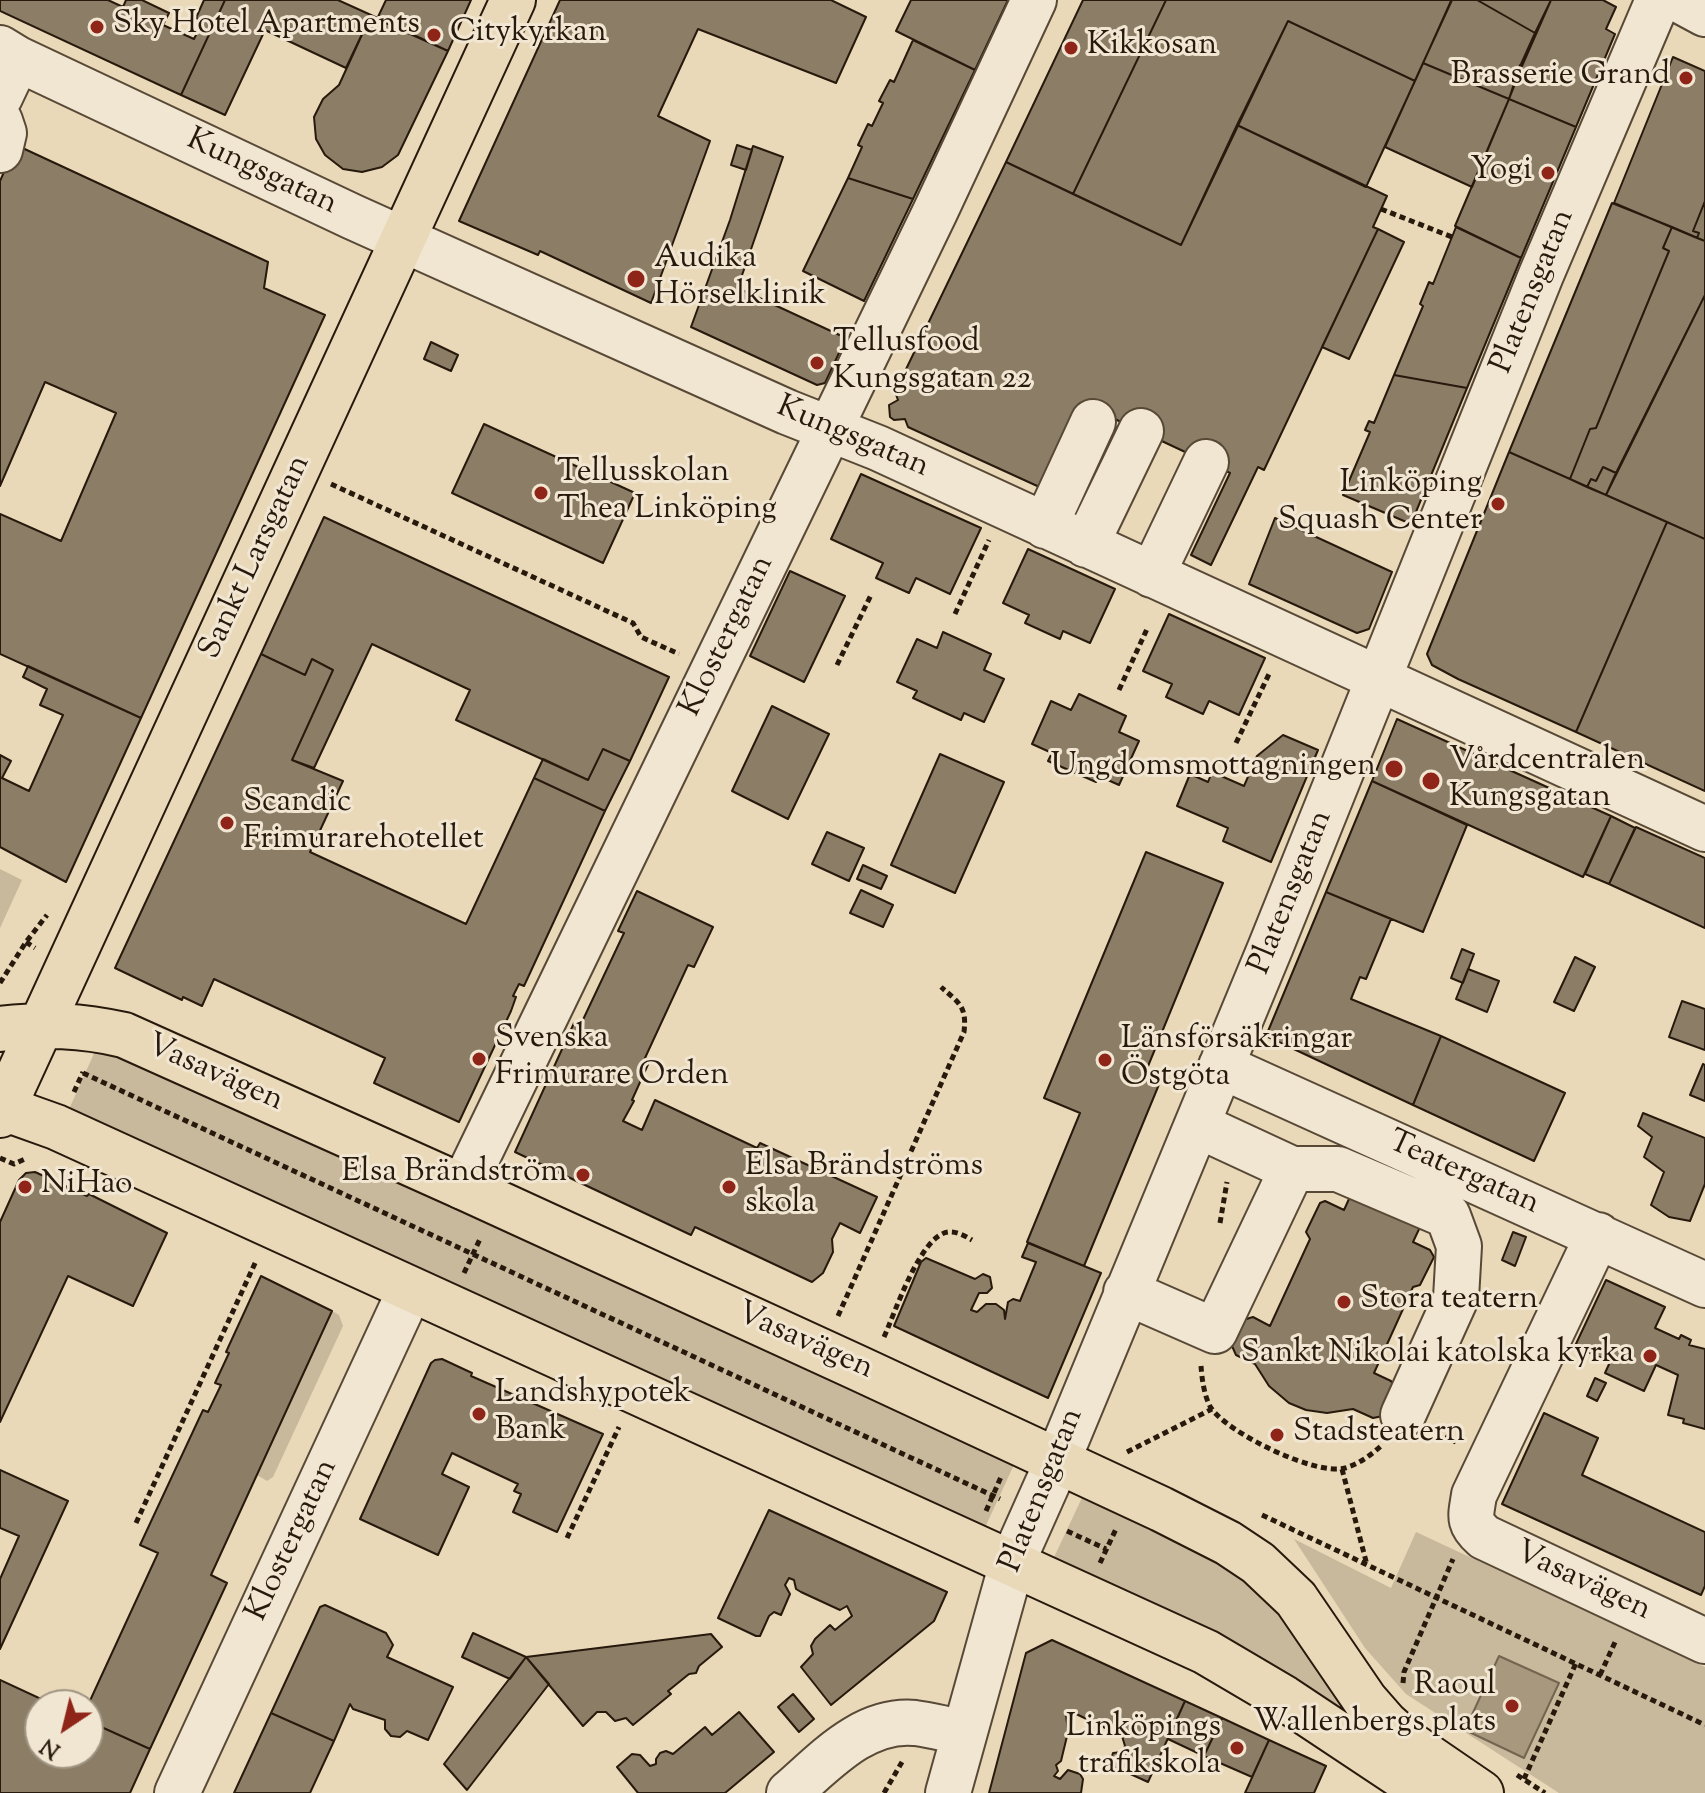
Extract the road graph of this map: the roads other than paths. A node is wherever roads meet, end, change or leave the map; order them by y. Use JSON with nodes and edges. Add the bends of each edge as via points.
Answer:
{"nodes":[{"id":1,"x":513,"y":0,"type":"edge"},
{"id":2,"x":1034,"y":0,"type":"edge"},
{"id":3,"x":1658,"y":0,"type":"edge"},
{"id":4,"x":1679,"y":0,"type":"edge"},
{"id":5,"x":1705,"y":14,"type":"edge"},
{"id":6,"x":6,"y":68,"type":"edge"},
{"id":7,"x":0,"y":121,"type":"edge"},
{"id":8,"x":0,"y":150,"type":"edge"},
{"id":9,"x":403,"y":239,"type":"junction"},
{"id":10,"x":1093,"y":422,"type":"dead end"},
{"id":11,"x":829,"y":430,"type":"junction"},
{"id":12,"x":1141,"y":431,"type":"dead end"},
{"id":13,"x":1206,"y":462,"type":"dead end"},
{"id":14,"x":1045,"y":526,"type":"junction"},
{"id":15,"x":1086,"y":545,"type":"junction"},
{"id":16,"x":1152,"y":575,"type":"junction"},
{"id":17,"x":1380,"y":680,"type":"junction"},
{"id":18,"x":1705,"y":829,"type":"edge"},
{"id":19,"x":21,"y":1027,"type":"edge"},
{"id":20,"x":1221,"y":1066,"type":"junction"},
{"id":21,"x":1,"y":1110,"type":"edge"},
{"id":22,"x":1197,"y":1125,"type":"junction"},
{"id":23,"x":1292,"y":1169,"type":"junction"},
{"id":24,"x":1466,"y":1176,"type":"junction"},
{"id":25,"x":463,"y":1187,"type":"junction"},
{"id":26,"x":1448,"y":1216,"type":"junction"},
{"id":27,"x":1598,"y":1235,"type":"junction"},
{"id":28,"x":1705,"y":1285,"type":"edge"},
{"id":29,"x":410,"y":1290,"type":"junction"},
{"id":30,"x":1126,"y":1292,"type":"junction"},
{"id":31,"x":1403,"y":1415,"type":"road end"},
{"id":32,"x":1058,"y":1460,"type":"junction"},
{"id":33,"x":1012,"y":1563,"type":"junction"},
{"id":34,"x":1705,"y":1641,"type":"edge"},
{"id":35,"x":963,"y":1733,"type":"junction"},
{"id":36,"x":177,"y":1793,"type":"edge"},
{"id":37,"x":789,"y":1793,"type":"edge"},
{"id":38,"x":948,"y":1793,"type":"edge"},
{"id":39,"x":1427,"y":1793,"type":"edge"},
{"id":40,"x":1481,"y":1793,"type":"edge"}],
"edges":[{"from":1,"to":9,"type":"main road","name":"Sankt Larsgatan"},
{"from":2,"to":11,"type":"street","name":"Klostergatan"},
{"from":3,"to":17,"type":"street","name":"Platensgatan","via":[[1541,275]]},
{"from":4,"to":5,"type":"street"},
{"from":6,"to":9,"type":"street","name":"Kungsgatan"},
{"from":7,"to":8,"type":"street"},
{"from":9,"to":11,"type":"street","name":"Kungsgatan"},
{"from":9,"to":19,"type":"main road","name":"Sankt Larsgatan","via":[[298,469]]},
{"from":10,"to":14,"type":"street"},
{"from":11,"to":14,"type":"street","name":"Kungsgatan"},
{"from":11,"to":25,"type":"street","name":"Klostergatan"},
{"from":12,"to":15,"type":"street"},
{"from":13,"to":16,"type":"street"},
{"from":14,"to":15,"type":"street","name":"Kungsgatan"},
{"from":15,"to":16,"type":"street","name":"Kungsgatan"},
{"from":16,"to":17,"type":"street","name":"Kungsgatan"},
{"from":17,"to":18,"type":"street","name":"Kungsgatan"},
{"from":17,"to":20,"type":"street","name":"Platensgatan"},
{"from":19,"to":21,"type":"main road","name":"Sankt Larsgatan"},
{"from":19,"to":25,"type":"main road","name":"Vasavägen","via":[[124,1035]]},
{"from":20,"to":22,"type":"street","name":"Platensgatan"},
{"from":20,"to":24,"type":"street","name":"Teatergatan"},
{"from":21,"to":29,"type":"main road","via":[[56,1127]]},
{"from":22,"to":23,"type":"street"},
{"from":22,"to":30,"type":"street","name":"Platensgatan"},
{"from":23,"to":26,"type":"street","via":[[1338,1169]]},
{"from":23,"to":30,"type":"street","via":[[1215,1331]]},
{"from":24,"to":26,"type":"street"},
{"from":24,"to":27,"type":"street","name":"Teatergatan"},
{"from":25,"to":32,"type":"main road","name":"Vasavägen"},
{"from":26,"to":31,"type":"street","via":[[1459,1246],[1456,1298]]},
{"from":27,"to":28,"type":"street","name":"Teatergatan"},
{"from":27,"to":34,"type":"street","name":"Vasavägen","via":[[1474,1495],[1473,1527],[1484,1537]]},
{"from":29,"to":33,"type":"main road"},
{"from":29,"to":36,"type":"street","name":"Klostergatan"},
{"from":30,"to":32,"type":"street","name":"Platensgatan"},
{"from":32,"to":33,"type":"street","name":"Platensgatan"},
{"from":32,"to":40,"type":"main road","name":"Vasavägen","via":[[1228,1543],[1258,1563],[1296,1599],[1386,1724]]},
{"from":33,"to":35,"type":"street","name":"Platensgatan"},
{"from":33,"to":39,"type":"main road","via":[[1206,1652]]},
{"from":35,"to":37,"type":"street","via":[[912,1723],[878,1728],[857,1737]]},
{"from":35,"to":38,"type":"street","name":"Platensgatan"}]}
